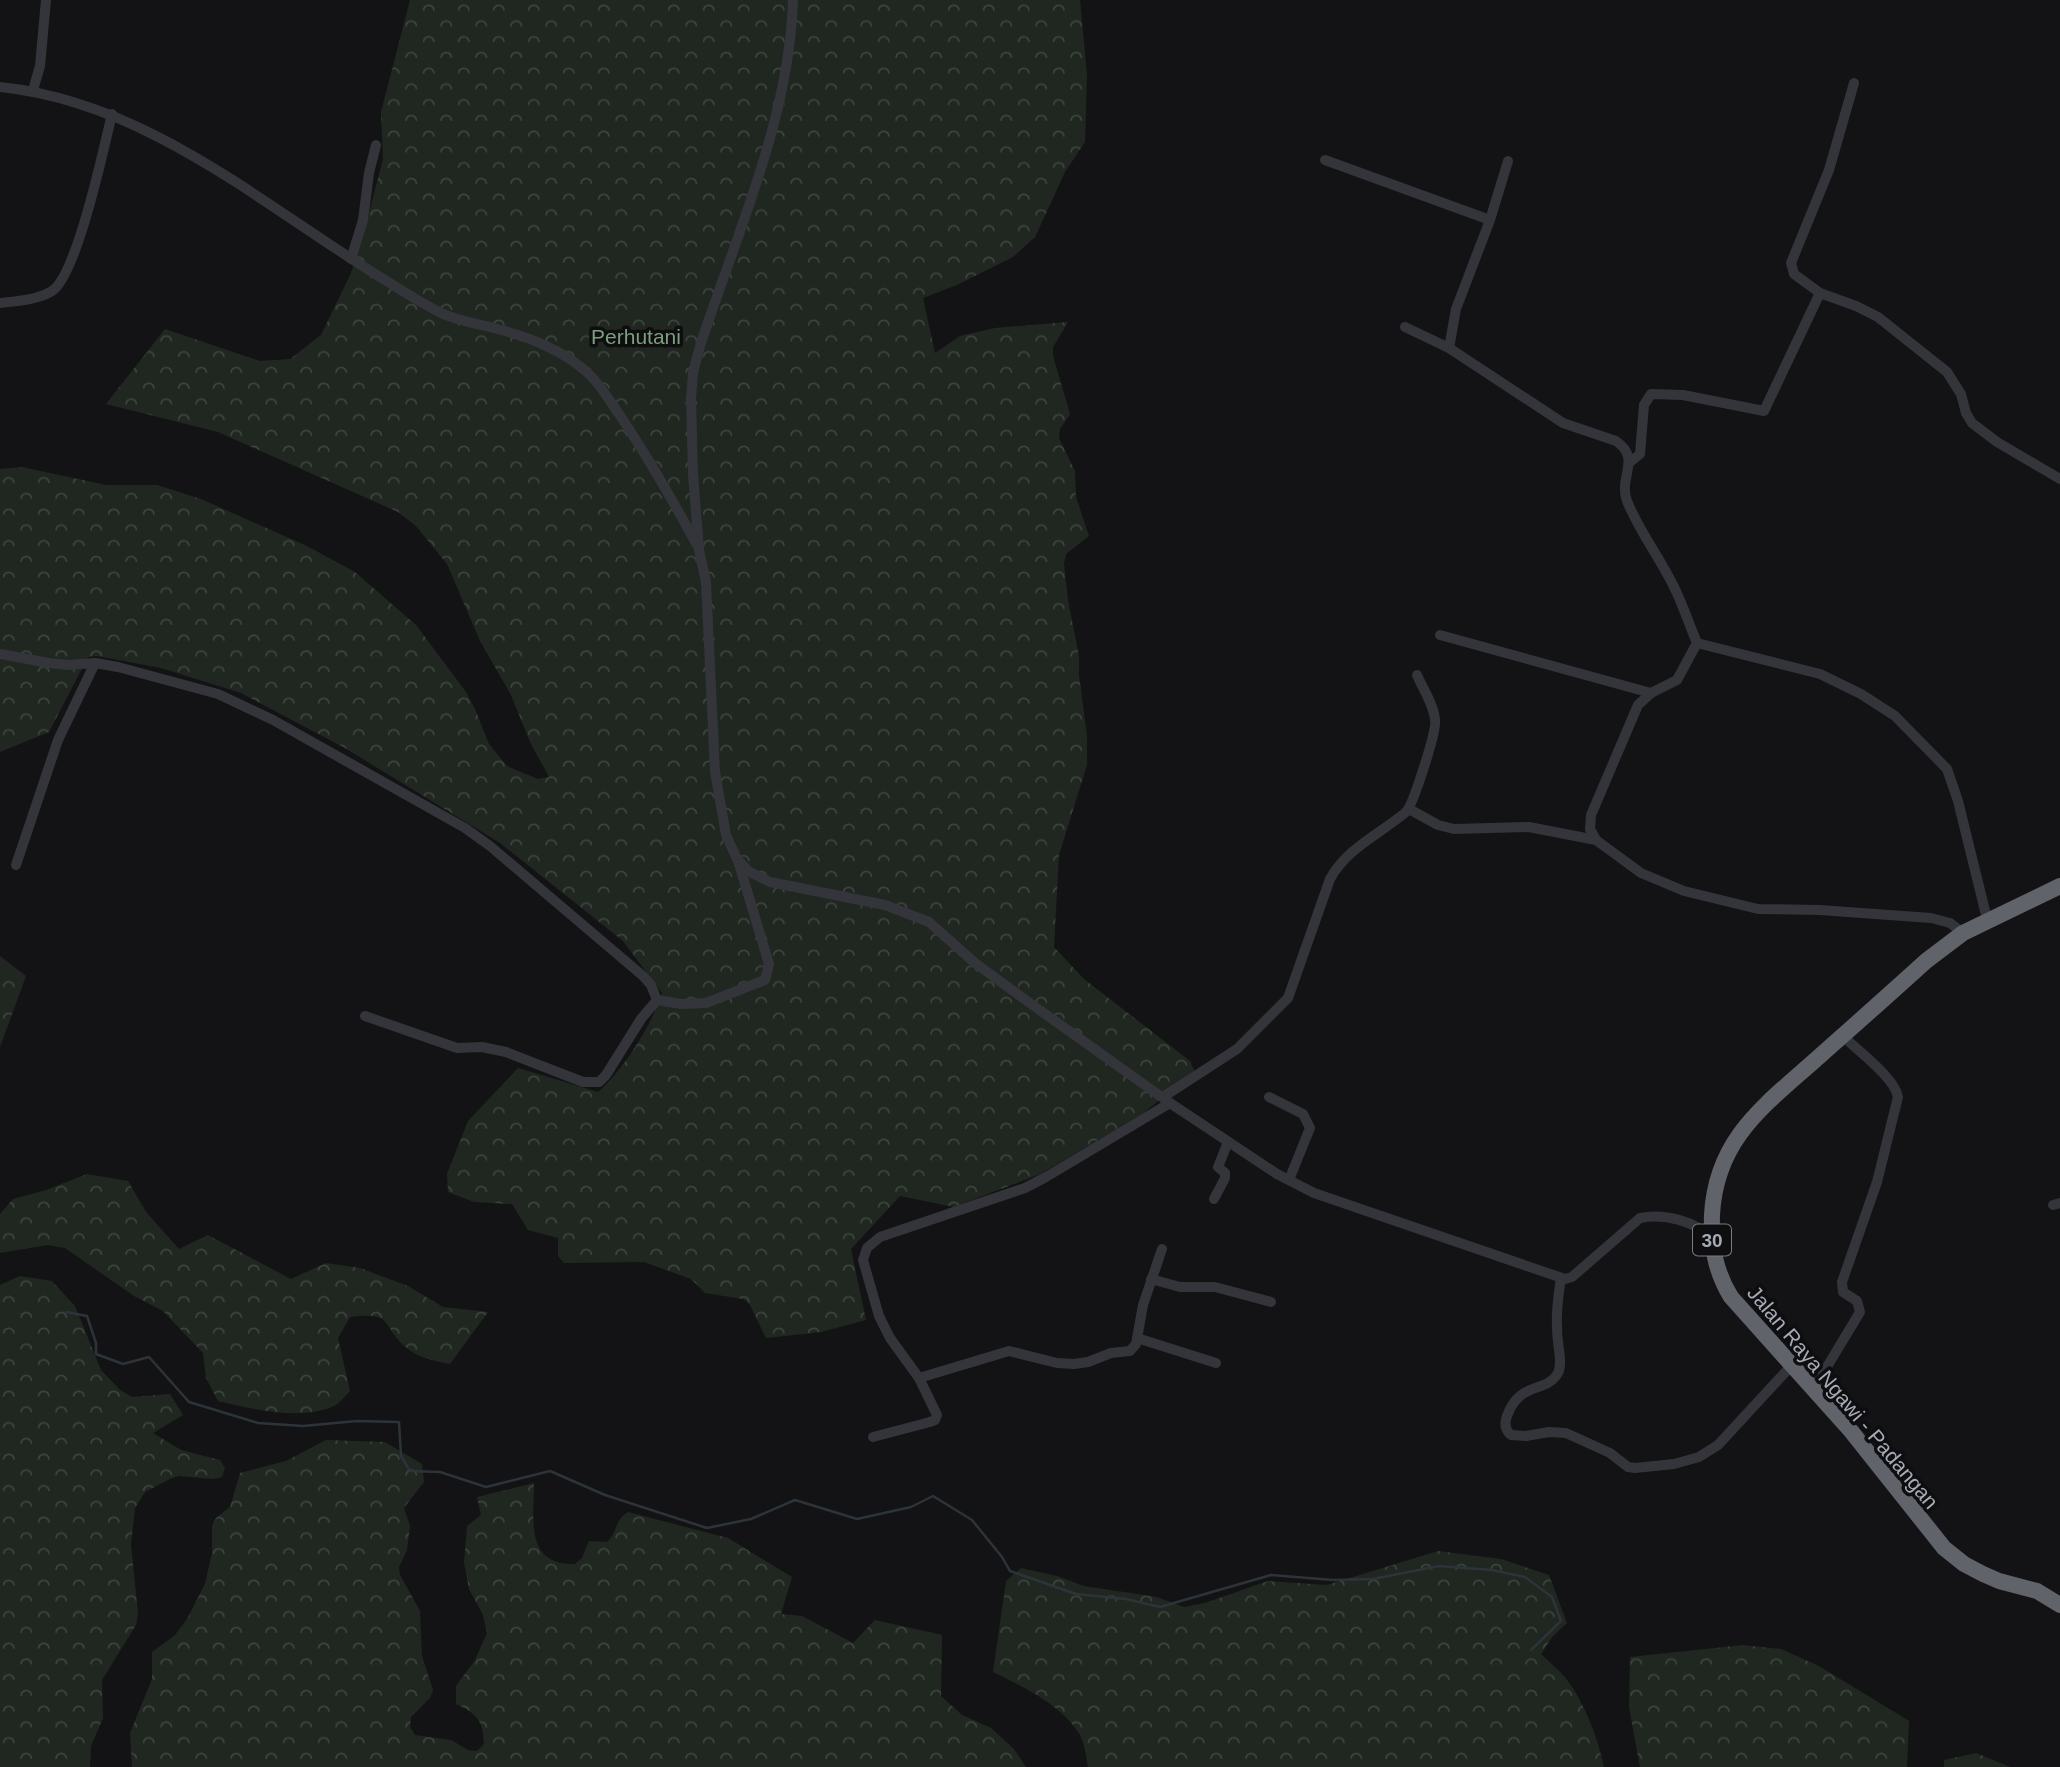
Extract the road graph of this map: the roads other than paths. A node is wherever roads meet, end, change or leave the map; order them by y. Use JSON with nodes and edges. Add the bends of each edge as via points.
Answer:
{"nodes":[{"id":1,"x":46,"y":0,"type":"edge"},
{"id":2,"x":793,"y":0,"type":"edge"},
{"id":3,"x":1854,"y":83,"type":"dead end"},
{"id":4,"x":0,"y":87,"type":"edge"},
{"id":5,"x":33,"y":90,"type":"junction"},
{"id":6,"x":112,"y":114,"type":"junction"},
{"id":7,"x":376,"y":145,"type":"dead end"},
{"id":8,"x":1325,"y":160,"type":"dead end"},
{"id":9,"x":1508,"y":162,"type":"dead end"},
{"id":10,"x":1490,"y":220,"type":"junction"},
{"id":11,"x":351,"y":259,"type":"junction"},
{"id":12,"x":1820,"y":293,"type":"junction"},
{"id":13,"x":0,"y":303,"type":"edge"},
{"id":14,"x":1405,"y":327,"type":"dead end"},
{"id":15,"x":1449,"y":348,"type":"junction"},
{"id":16,"x":1629,"y":463,"type":"junction"},
{"id":17,"x":2060,"y":479,"type":"edge"},
{"id":18,"x":699,"y":550,"type":"junction"},
{"id":19,"x":1440,"y":635,"type":"dead end"},
{"id":20,"x":1697,"y":643,"type":"junction"},
{"id":21,"x":0,"y":653,"type":"edge"},
{"id":22,"x":95,"y":663,"type":"junction"},
{"id":23,"x":1417,"y":675,"type":"dead end"},
{"id":24,"x":1651,"y":693,"type":"junction"},
{"id":25,"x":1409,"y":809,"type":"junction"},
{"id":26,"x":1596,"y":840,"type":"junction"},
{"id":27,"x":737,"y":859,"type":"junction"},
{"id":28,"x":16,"y":865,"type":"dead end"},
{"id":29,"x":2060,"y":886,"type":"edge"},
{"id":30,"x":1987,"y":919,"type":"junction"},
{"id":31,"x":1963,"y":933,"type":"junction"},
{"id":32,"x":657,"y":1000,"type":"junction"},
{"id":33,"x":365,"y":1016,"type":"dead end"},
{"id":34,"x":1843,"y":1036,"type":"junction"},
{"id":35,"x":1269,"y":1097,"type":"dead end"},
{"id":36,"x":1167,"y":1100,"type":"junction"},
{"id":37,"x":1228,"y":1142,"type":"junction"},
{"id":38,"x":1289,"y":1180,"type":"junction"},
{"id":39,"x":1214,"y":1199,"type":"dead end"},
{"id":40,"x":1712,"y":1239,"type":"junction"},
{"id":41,"x":1162,"y":1249,"type":"dead end"},
{"id":42,"x":1560,"y":1278,"type":"junction"},
{"id":43,"x":1151,"y":1279,"type":"junction"},
{"id":44,"x":1271,"y":1302,"type":"dead end"},
{"id":45,"x":1137,"y":1338,"type":"junction"},
{"id":46,"x":1216,"y":1363,"type":"dead end"},
{"id":47,"x":1791,"y":1366,"type":"junction"},
{"id":48,"x":919,"y":1378,"type":"junction"},
{"id":49,"x":1813,"y":1390,"type":"junction"},
{"id":50,"x":873,"y":1437,"type":"dead end"},
{"id":51,"x":2060,"y":1605,"type":"edge"}],
"edges":[{"from":1,"to":5,"type":"street"},
{"from":2,"to":18,"type":"street","via":[[789,63],[767,150],[693,373]]},
{"from":3,"to":12,"type":"street","via":[[1829,170],[1792,255],[1794,274]]},
{"from":4,"to":5,"type":"street"},
{"from":5,"to":6,"type":"street"},
{"from":6,"to":11,"type":"street","via":[[201,159]]},
{"from":6,"to":13,"type":"street","via":[[80,236],[61,282],[43,296]]},
{"from":7,"to":11,"type":"street"},
{"from":8,"to":10,"type":"street"},
{"from":9,"to":10,"type":"street"},
{"from":10,"to":15,"type":"street","via":[[1456,309]]},
{"from":11,"to":18,"type":"street","via":[[440,313],[524,337],[579,366],[602,389],[649,459]]},
{"from":12,"to":16,"type":"street","via":[[1764,411],[1683,395],[1651,394],[1644,405],[1640,454]]},
{"from":12,"to":17,"type":"street","via":[[1878,317],[1947,372],[1972,423]]},
{"from":14,"to":15,"type":"street"},
{"from":15,"to":16,"type":"street","via":[[1563,423],[1616,441],[1626,450]]},
{"from":16,"to":20,"type":"street","via":[[1628,501],[1675,588]]},
{"from":18,"to":27,"type":"street","via":[[706,582],[715,772],[726,835]]},
{"from":19,"to":24,"type":"street"},
{"from":20,"to":24,"type":"street","via":[[1678,680]]},
{"from":20,"to":30,"type":"street","via":[[1820,674],[1895,716],[1947,769]]},
{"from":21,"to":22,"type":"street","via":[[68,665]]},
{"from":22,"to":28,"type":"street","via":[[58,740]]},
{"from":22,"to":32,"type":"street","via":[[218,694],[438,810],[491,845],[643,976]]},
{"from":23,"to":25,"type":"street","via":[[1434,715],[1435,731]]},
{"from":24,"to":26,"type":"street","via":[[1634,712],[1591,816],[1590,829]]},
{"from":25,"to":26,"type":"street","via":[[1454,829],[1529,827]]},
{"from":25,"to":36,"type":"street","via":[[1336,868],[1293,987],[1282,1005],[1237,1049]]},
{"from":26,"to":31,"type":"street","via":[[1641,873],[1684,891],[1758,909],[1931,918],[1950,923]]},
{"from":27,"to":32,"type":"street","via":[[769,964],[767,977],[706,1003]]},
{"from":27,"to":36,"type":"street","via":[[748,871],[770,882],[885,905],[929,922],[975,963]]},
{"from":29,"to":30,"type":"highway","name":"Jalan Raya Ngawi - Padangan","number":"30"},
{"from":30,"to":31,"type":"highway","name":"Jalan Raya Ngawi - Padangan","number":"30"},
{"from":31,"to":34,"type":"highway","name":"Jalan Raya Ngawi - Padangan","number":"30"},
{"from":32,"to":33,"type":"street","via":[[606,1075],[592,1083],[506,1052],[457,1048]]},
{"from":34,"to":40,"type":"highway","name":"Jalan Raya Ngawi - Padangan","number":"30","via":[[1737,1136],[1718,1174]]},
{"from":34,"to":49,"type":"street","via":[[1888,1079],[1898,1097],[1877,1182],[1842,1282],[1843,1292],[1857,1301],[1860,1312]]},
{"from":35,"to":38,"type":"street","via":[[1303,1114],[1310,1128]]},
{"from":36,"to":37,"type":"street"},
{"from":36,"to":48,"type":"street","via":[[1036,1183],[880,1237],[867,1248],[863,1260],[879,1316]]},
{"from":37,"to":38,"type":"street"},
{"from":37,"to":39,"type":"street","via":[[1218,1167],[1225,1178]]},
{"from":38,"to":42,"type":"street","via":[[1314,1193]]},
{"from":40,"to":42,"type":"street","via":[[1693,1224],[1646,1217],[1630,1225],[1572,1277]]},
{"from":40,"to":47,"type":"highway","name":"Jalan Raya Ngawi - Padangan","number":"30","via":[[1717,1269],[1731,1297]]},
{"from":41,"to":43,"type":"street"},
{"from":42,"to":47,"type":"street","via":[[1555,1316],[1560,1368],[1555,1379],[1520,1395],[1511,1407],[1505,1426],[1511,1435],[1566,1433],[1610,1453],[1628,1467],[1674,1464],[1718,1445]]},
{"from":43,"to":44,"type":"street","via":[[1181,1287],[1215,1287]]},
{"from":43,"to":45,"type":"street"},
{"from":45,"to":46,"type":"street"},
{"from":45,"to":48,"type":"street","via":[[1130,1351],[1088,1362],[1057,1363],[1009,1351]]},
{"from":47,"to":49,"type":"highway","name":"Jalan Raya Ngawi - Padangan","number":"30"},
{"from":48,"to":50,"type":"street","via":[[937,1415],[935,1420]]},
{"from":49,"to":51,"type":"highway","name":"Jalan Raya Ngawi - Padangan","number":"30","via":[[1954,1558]]}]}
